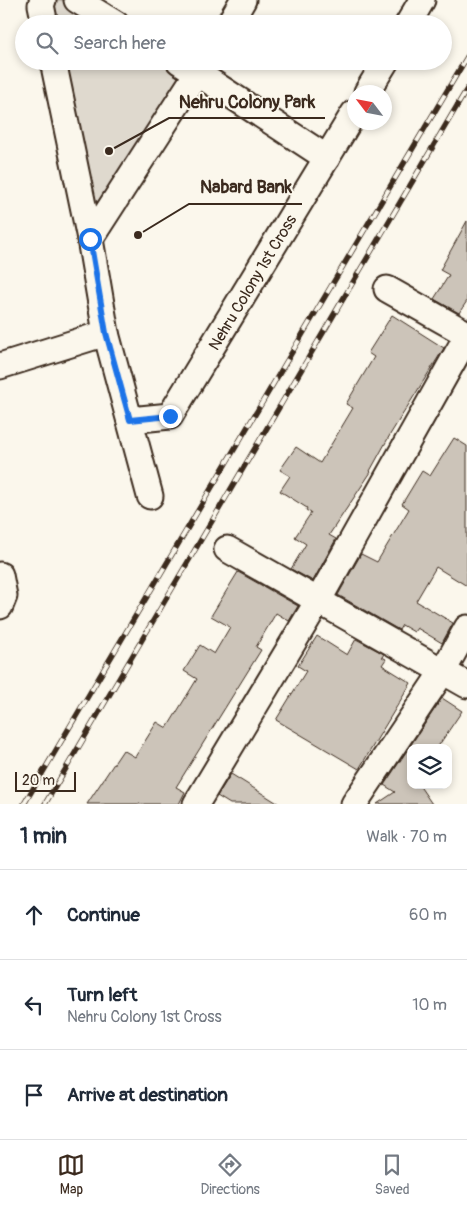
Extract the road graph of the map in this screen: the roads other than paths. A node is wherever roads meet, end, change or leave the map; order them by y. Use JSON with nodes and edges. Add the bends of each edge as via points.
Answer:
{"nodes":[{"id":1,"x":42,"y":0,"type":"edge"},
{"id":2,"x":77,"y":0,"type":"edge"},
{"id":3,"x":243,"y":0,"type":"edge"},
{"id":4,"x":422,"y":0,"type":"edge"},
{"id":5,"x":43,"y":15,"type":"edge"},
{"id":6,"x":101,"y":15,"type":"edge"},
{"id":7,"x":234,"y":15,"type":"edge"},
{"id":8,"x":413,"y":15,"type":"edge"},
{"id":9,"x":55,"y":70,"type":"edge"},
{"id":10,"x":191,"y":70,"type":"edge"},
{"id":11,"x":201,"y":70,"type":"edge"},
{"id":12,"x":380,"y":70,"type":"edge"},
{"id":13,"x":371,"y":85,"type":"edge"},
{"id":14,"x":347,"y":125,"type":"edge"},
{"id":15,"x":327,"y":158,"type":"junction"},
{"id":16,"x":90,"y":239,"type":"junction"},
{"id":17,"x":387,"y":289,"type":"dead end"},
{"id":18,"x":106,"y":333,"type":"junction"},
{"id":19,"x":467,"y":335,"type":"edge"},
{"id":20,"x":0,"y":366,"type":"edge"},
{"id":21,"x":130,"y":420,"type":"junction"},
{"id":22,"x":150,"y":496,"type":"dead end"},
{"id":23,"x":227,"y":549,"type":"dead end"},
{"id":24,"x":0,"y":575,"type":"edge"},
{"id":25,"x":318,"y":601,"type":"junction"},
{"id":26,"x":0,"y":606,"type":"edge"},
{"id":27,"x":467,"y":628,"type":"edge"},
{"id":28,"x":443,"y":671,"type":"junction"},
{"id":29,"x":467,"y":685,"type":"edge"},
{"id":30,"x":196,"y":804,"type":"edge"},
{"id":31,"x":354,"y":804,"type":"edge"}],
"edges":[{"from":1,"to":5,"type":"street"},
{"from":2,"to":6,"type":"street"},
{"from":3,"to":7,"type":"street"},
{"from":4,"to":8,"type":"street"},
{"from":9,"to":16,"type":"street"},
{"from":10,"to":16,"type":"street"},
{"from":11,"to":15,"type":"street"},
{"from":12,"to":13,"type":"street"},
{"from":14,"to":15,"type":"street","name":"Nehru Colony 1st Cross"},
{"from":15,"to":21,"type":"street","name":"Nehru Colony 1st Cross","via":[[170,416]]},
{"from":16,"to":18,"type":"street"},
{"from":17,"to":19,"type":"street"},
{"from":18,"to":20,"type":"street"},
{"from":18,"to":21,"type":"street"},
{"from":19,"to":25,"type":"street"},
{"from":21,"to":22,"type":"street"},
{"from":23,"to":25,"type":"street"},
{"from":24,"to":26,"type":"street","via":[[4,596]]},
{"from":25,"to":28,"type":"street"},
{"from":25,"to":30,"type":"street"},
{"from":27,"to":28,"type":"street"},
{"from":28,"to":29,"type":"street"},
{"from":28,"to":31,"type":"street"}]}
